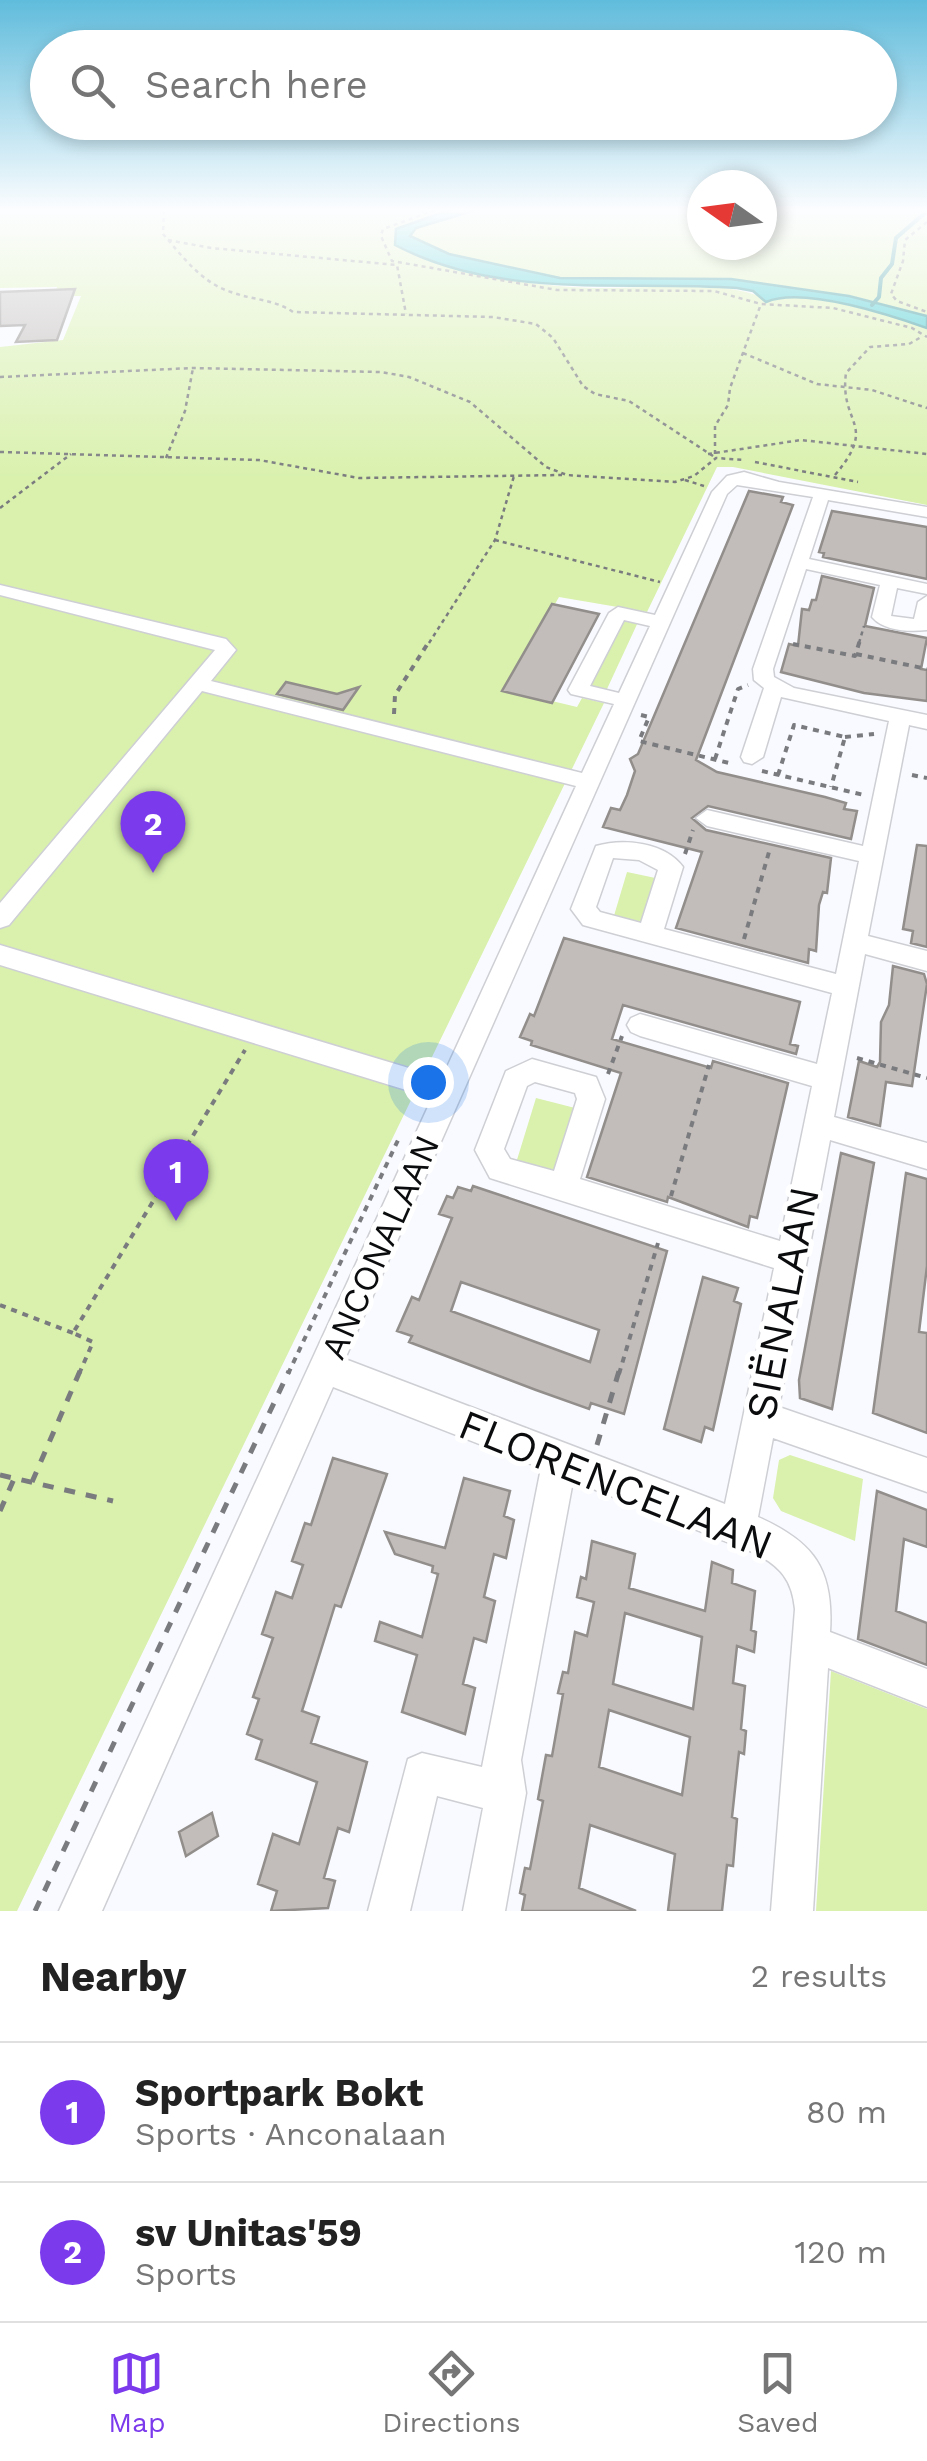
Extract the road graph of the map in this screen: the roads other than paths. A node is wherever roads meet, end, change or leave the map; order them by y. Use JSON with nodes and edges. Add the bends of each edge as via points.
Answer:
{"nodes":[{"id":1,"x":828,"y":486,"type":"junction"},
{"id":2,"x":927,"y":512,"type":"edge"},
{"id":3,"x":800,"y":564,"type":"junction"},
{"id":4,"x":890,"y":580,"type":"junction"},
{"id":5,"x":927,"y":589,"type":"edge"},
{"id":6,"x":0,"y":590,"type":"edge"},
{"id":7,"x":927,"y":602,"type":"edge"},
{"id":8,"x":664,"y":623,"type":"junction"},
{"id":9,"x":199,"y":684,"type":"junction"},
{"id":10,"x":769,"y":684,"type":"junction"},
{"id":11,"x":628,"y":702,"type":"junction"},
{"id":12,"x":908,"y":726,"type":"edge"},
{"id":13,"x":752,"y":757,"type":"dead end"},
{"id":14,"x":591,"y":782,"type":"junction"},
{"id":15,"x":707,"y":818,"type":"road end"},
{"id":16,"x":872,"y":856,"type":"junction"},
{"id":17,"x":0,"y":920,"type":"edge"},
{"id":18,"x":650,"y":935,"type":"junction"},
{"id":19,"x":855,"y":942,"type":"junction"},
{"id":20,"x":0,"y":955,"type":"edge"},
{"id":21,"x":927,"y":960,"type":"edge"},
{"id":22,"x":846,"y":988,"type":"junction"},
{"id":23,"x":640,"y":1025,"type":"road end"},
{"id":24,"x":831,"y":1065,"type":"junction"},
{"id":25,"x":450,"y":1092,"type":"junction"},
{"id":26,"x":818,"y":1124,"type":"junction"},
{"id":27,"x":927,"y":1156,"type":"edge"},
{"id":28,"x":563,"y":1187,"type":"junction"},
{"id":29,"x":792,"y":1259,"type":"junction"},
{"id":30,"x":325,"y":1368,"type":"junction"},
{"id":31,"x":760,"y":1418,"type":"junction"},
{"id":32,"x":574,"y":1466,"type":"junction"},
{"id":33,"x":927,"y":1476,"type":"edge"},
{"id":34,"x":738,"y":1527,"type":"junction"},
{"id":35,"x":810,"y":1643,"type":"junction"},
{"id":36,"x":927,"y":1688,"type":"edge"},
{"id":37,"x":506,"y":1794,"type":"junction"},
{"id":38,"x":80,"y":1911,"type":"edge"},
{"id":39,"x":389,"y":1911,"type":"edge"},
{"id":40,"x":484,"y":1911,"type":"edge"},
{"id":41,"x":792,"y":1911,"type":"edge"}],
"edges":[{"from":1,"to":2,"type":"street"},
{"from":1,"to":3,"type":"street"},
{"from":1,"to":8,"type":"street","name":"ANCONALAAN","via":[[772,485],[724,468],[724,484]]},
{"from":3,"to":4,"type":"street"},
{"from":3,"to":10,"type":"street","via":[[763,669]]},
{"from":4,"to":5,"type":"street"},
{"from":4,"to":7,"type":"street","via":[[881,617],[887,622],[922,626]]},
{"from":6,"to":9,"type":"street","via":[[222,645],[225,654]]},
{"from":8,"to":11,"type":"street","name":"ANCONALAAN"},
{"from":8,"to":11,"type":"street","via":[[618,613],[578,690]]},
{"from":9,"to":14,"type":"street"},
{"from":9,"to":17,"type":"street"},
{"from":10,"to":12,"type":"street"},
{"from":10,"to":13,"type":"street"},
{"from":11,"to":14,"type":"street","name":"ANCONALAAN"},
{"from":12,"to":16,"type":"street","name":"SIËNALAAN"},
{"from":14,"to":25,"type":"street","name":"ANCONALAAN"},
{"from":15,"to":16,"type":"street"},
{"from":16,"to":19,"type":"street","name":"SIËNALAAN"},
{"from":18,"to":18,"type":"street","via":[[671,866],[618,848],[604,852],[583,908],[592,919]]},
{"from":18,"to":22,"type":"street"},
{"from":19,"to":21,"type":"street"},
{"from":19,"to":22,"type":"street","name":"SIËNALAAN"},
{"from":20,"to":25,"type":"street"},
{"from":22,"to":24,"type":"street","name":"SIËNALAAN"},
{"from":23,"to":24,"type":"street","via":[[714,1046]]},
{"from":24,"to":26,"type":"street","name":"SIËNALAAN"},
{"from":25,"to":30,"type":"street","name":"ANCONALAAN"},
{"from":26,"to":27,"type":"street"},
{"from":26,"to":29,"type":"street","name":"SIËNALAAN"},
{"from":28,"to":28,"type":"street","via":[[591,1098],[586,1085],[532,1070],[516,1079],[489,1150],[500,1168]]},
{"from":28,"to":29,"type":"street"},
{"from":29,"to":31,"type":"street","name":"SIËNALAAN"},
{"from":30,"to":32,"type":"street","name":"FLORENCELAAN"},
{"from":30,"to":38,"type":"street","name":"ANCONALAAN"},
{"from":31,"to":33,"type":"street"},
{"from":31,"to":34,"type":"street","name":"SIËNALAAN"},
{"from":32,"to":34,"type":"street","name":"FLORENCELAAN"},
{"from":32,"to":37,"type":"street","via":[[501,1760]]},
{"from":34,"to":35,"type":"street","name":"FLORENCELAAN","via":[[787,1550],[800,1564],[812,1585]]},
{"from":35,"to":36,"type":"street"},
{"from":35,"to":41,"type":"street","name":"FLORENCELAAN"},
{"from":37,"to":39,"type":"street","via":[[422,1774]]},
{"from":37,"to":40,"type":"street"}]}
